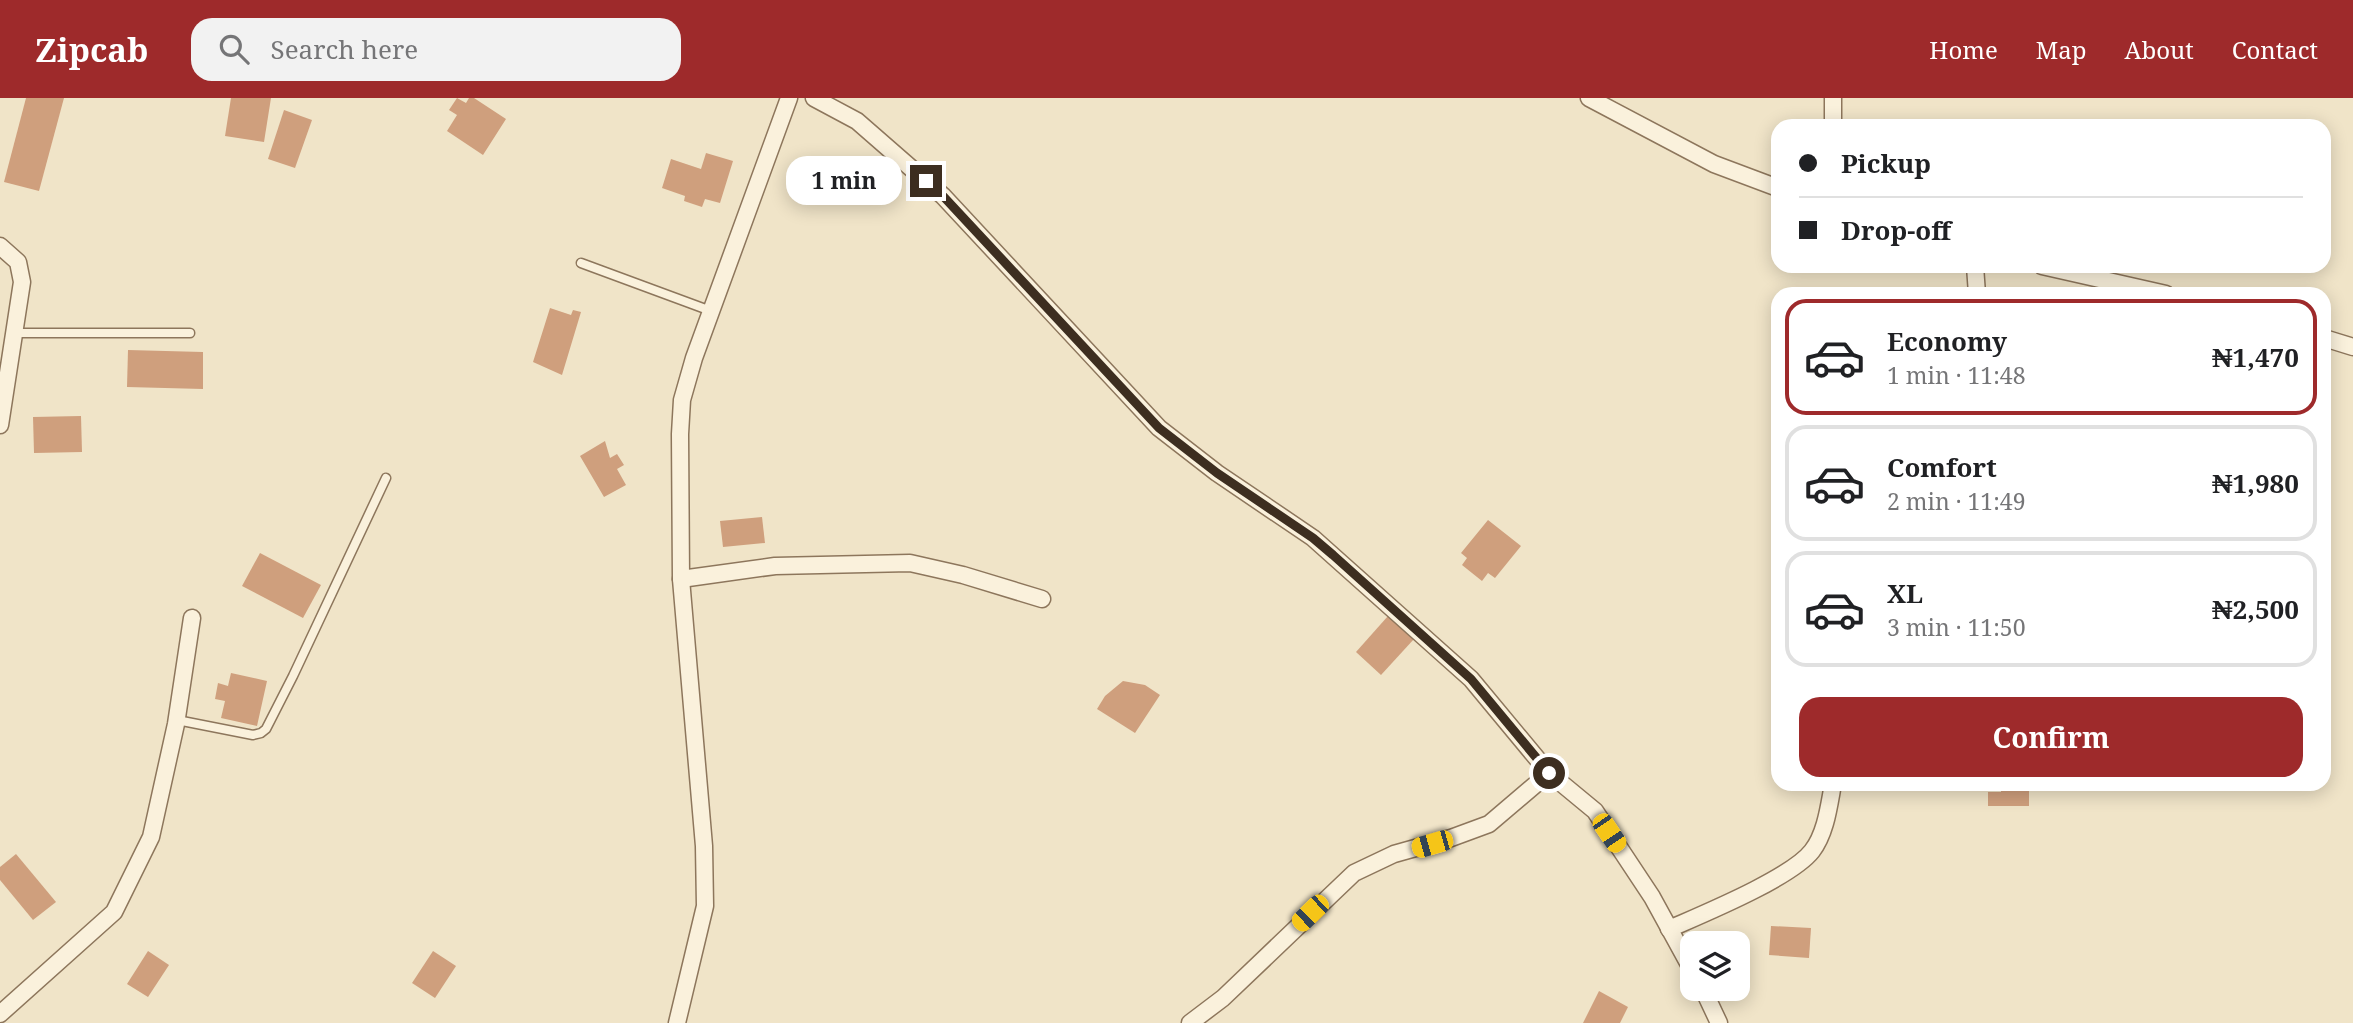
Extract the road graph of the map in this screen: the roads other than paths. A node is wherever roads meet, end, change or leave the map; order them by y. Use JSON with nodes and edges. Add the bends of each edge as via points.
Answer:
{"nodes":[{"id":1,"x":789,"y":98,"type":"edge"},
{"id":2,"x":814,"y":98,"type":"edge"},
{"id":3,"x":1589,"y":98,"type":"edge"},
{"id":4,"x":1833,"y":98,"type":"edge"},
{"id":5,"x":1833,"y":119,"type":"edge"},
{"id":6,"x":1771,"y":185,"type":"edge"},
{"id":7,"x":0,"y":246,"type":"edge"},
{"id":8,"x":580,"y":263,"type":"dead end"},
{"id":9,"x":2073,"y":273,"type":"edge"},
{"id":10,"x":2135,"y":287,"type":"edge"},
{"id":11,"x":711,"y":311,"type":"junction"},
{"id":12,"x":15,"y":333,"type":"junction"},
{"id":13,"x":191,"y":333,"type":"dead end"},
{"id":14,"x":2331,"y":340,"type":"edge"},
{"id":15,"x":2353,"y":347,"type":"edge"},
{"id":16,"x":0,"y":425,"type":"edge"},
{"id":17,"x":386,"y":478,"type":"dead end"},
{"id":18,"x":681,"y":579,"type":"junction"},
{"id":19,"x":1042,"y":599,"type":"dead end"},
{"id":20,"x":192,"y":618,"type":"dead end"},
{"id":21,"x":177,"y":720,"type":"junction"},
{"id":22,"x":1549,"y":773,"type":"junction"},
{"id":23,"x":1831,"y":791,"type":"edge"},
{"id":24,"x":1669,"y":929,"type":"junction"},
{"id":25,"x":1680,"y":949,"type":"edge"},
{"id":26,"x":1709,"y":1001,"type":"edge"},
{"id":27,"x":0,"y":1014,"type":"edge"},
{"id":28,"x":677,"y":1023,"type":"edge"},
{"id":29,"x":1190,"y":1023,"type":"edge"},
{"id":30,"x":1719,"y":1023,"type":"edge"}],
"edges":[{"from":1,"to":11,"type":"street"},
{"from":2,"to":22,"type":"street","via":[[857,121],[943,196],[1159,428],[1313,538],[1471,679]]},
{"from":3,"to":6,"type":"street","via":[[1714,164]]},
{"from":4,"to":5,"type":"street"},
{"from":7,"to":12,"type":"street","via":[[18,261],[22,282]]},
{"from":8,"to":11,"type":"lane"},
{"from":9,"to":10,"type":"street"},
{"from":11,"to":18,"type":"street","via":[[682,400]]},
{"from":12,"to":13,"type":"lane"},
{"from":12,"to":16,"type":"street"},
{"from":14,"to":15,"type":"street"},
{"from":17,"to":21,"type":"lane","via":[[266,729],[253,735]]},
{"from":18,"to":19,"type":"street","via":[[775,566],[910,563]]},
{"from":18,"to":28,"type":"street","via":[[705,906]]},
{"from":20,"to":21,"type":"street"},
{"from":21,"to":27,"type":"street","via":[[151,836],[114,912]]},
{"from":22,"to":24,"type":"street","via":[[1595,811]]},
{"from":22,"to":29,"type":"street","via":[[1489,824],[1395,854],[1354,873],[1223,998]]},
{"from":23,"to":24,"type":"street","via":[[1811,852],[1784,873]]},
{"from":24,"to":25,"type":"street"},
{"from":26,"to":30,"type":"street"}]}
